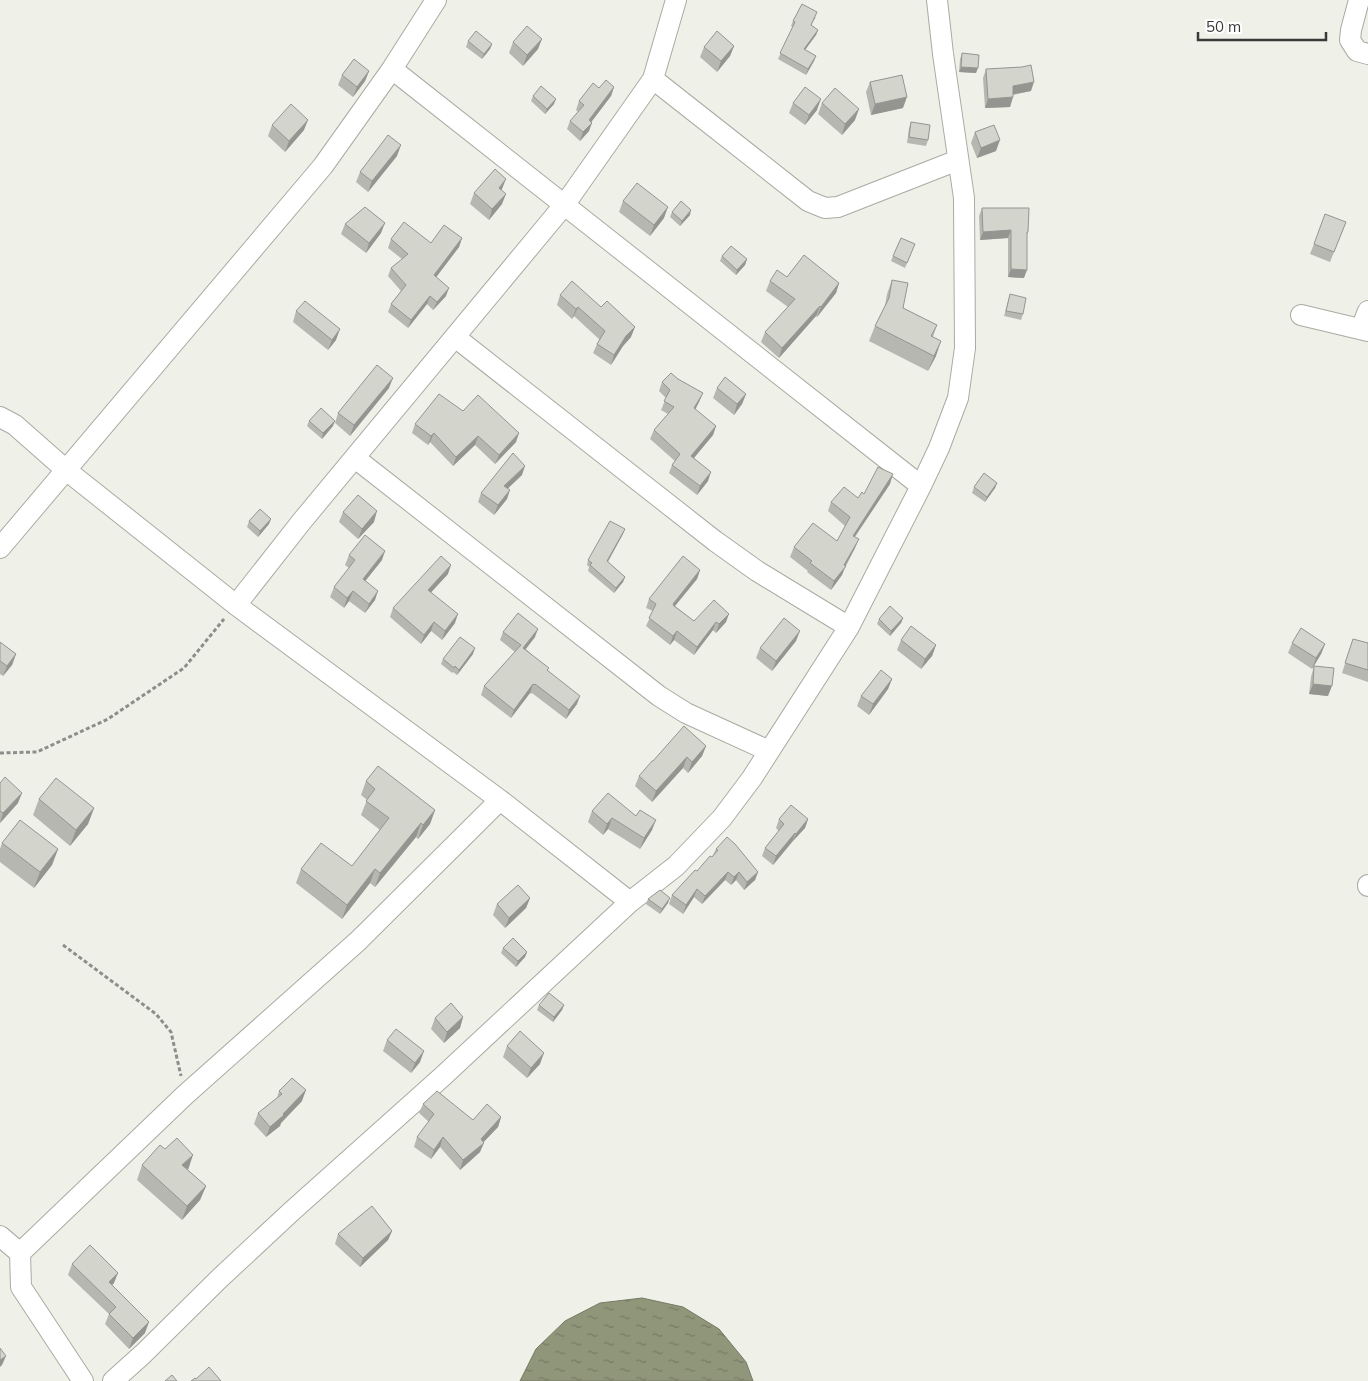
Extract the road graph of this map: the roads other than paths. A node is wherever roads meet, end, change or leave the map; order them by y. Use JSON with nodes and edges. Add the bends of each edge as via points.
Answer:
{"nodes":[{"id":1,"x":436,"y":0,"type":"edge"},
{"id":2,"x":676,"y":0,"type":"edge"},
{"id":3,"x":937,"y":0,"type":"edge"},
{"id":4,"x":1359,"y":0,"type":"edge"},
{"id":5,"x":1362,"y":53,"type":"edge"},
{"id":6,"x":392,"y":69,"type":"junction"},
{"id":7,"x":653,"y":80,"type":"junction"},
{"id":8,"x":958,"y":160,"type":"junction"},
{"id":9,"x":565,"y":204,"type":"junction"},
{"id":10,"x":1301,"y":315,"type":"dead end"},
{"id":11,"x":1366,"y":324,"type":"edge"},
{"id":12,"x":455,"y":337,"type":"junction"},
{"id":13,"x":0,"y":417,"type":"edge"},
{"id":14,"x":354,"y":458,"type":"junction"},
{"id":15,"x":66,"y":470,"type":"junction"},
{"id":16,"x":921,"y":486,"type":"junction"},
{"id":17,"x":0,"y":548,"type":"edge"},
{"id":18,"x":236,"y":605,"type":"junction"},
{"id":19,"x":849,"y":627,"type":"junction"},
{"id":20,"x":769,"y":751,"type":"junction"},
{"id":21,"x":500,"y":800,"type":"junction"},
{"id":22,"x":630,"y":902,"type":"junction"},
{"id":23,"x":0,"y":1236,"type":"edge"},
{"id":24,"x":20,"y":1253,"type":"junction"},
{"id":25,"x":83,"y":1381,"type":"edge"},
{"id":26,"x":113,"y":1381,"type":"edge"}],
"edges":[{"from":1,"to":6,"type":"street"},
{"from":2,"to":7,"type":"street"},
{"from":3,"to":8,"type":"street"},
{"from":4,"to":5,"type":"street","via":[[1350,40]]},
{"from":6,"to":9,"type":"street"},
{"from":6,"to":15,"type":"street","via":[[323,166]]},
{"from":7,"to":8,"type":"street","via":[[808,201],[825,208],[838,207]]},
{"from":7,"to":9,"type":"street"},
{"from":8,"to":16,"type":"street","via":[[964,198],[965,348],[958,398]]},
{"from":9,"to":12,"type":"street"},
{"from":9,"to":16,"type":"street"},
{"from":10,"to":11,"type":"street"},
{"from":12,"to":14,"type":"street"},
{"from":12,"to":19,"type":"street","via":[[715,542]]},
{"from":13,"to":15,"type":"street","via":[[15,425]]},
{"from":14,"to":18,"type":"street"},
{"from":14,"to":20,"type":"street","via":[[659,696],[686,713]]},
{"from":15,"to":17,"type":"street"},
{"from":15,"to":18,"type":"street"},
{"from":16,"to":19,"type":"street"},
{"from":18,"to":21,"type":"street"},
{"from":19,"to":20,"type":"street"},
{"from":20,"to":22,"type":"street","via":[[722,818],[676,866]]},
{"from":21,"to":22,"type":"street"},
{"from":21,"to":24,"type":"street","via":[[358,941],[185,1095]]},
{"from":22,"to":26,"type":"street","via":[[235,1264]]},
{"from":23,"to":24,"type":"street"},
{"from":24,"to":25,"type":"street","via":[[21,1287]]}]}
